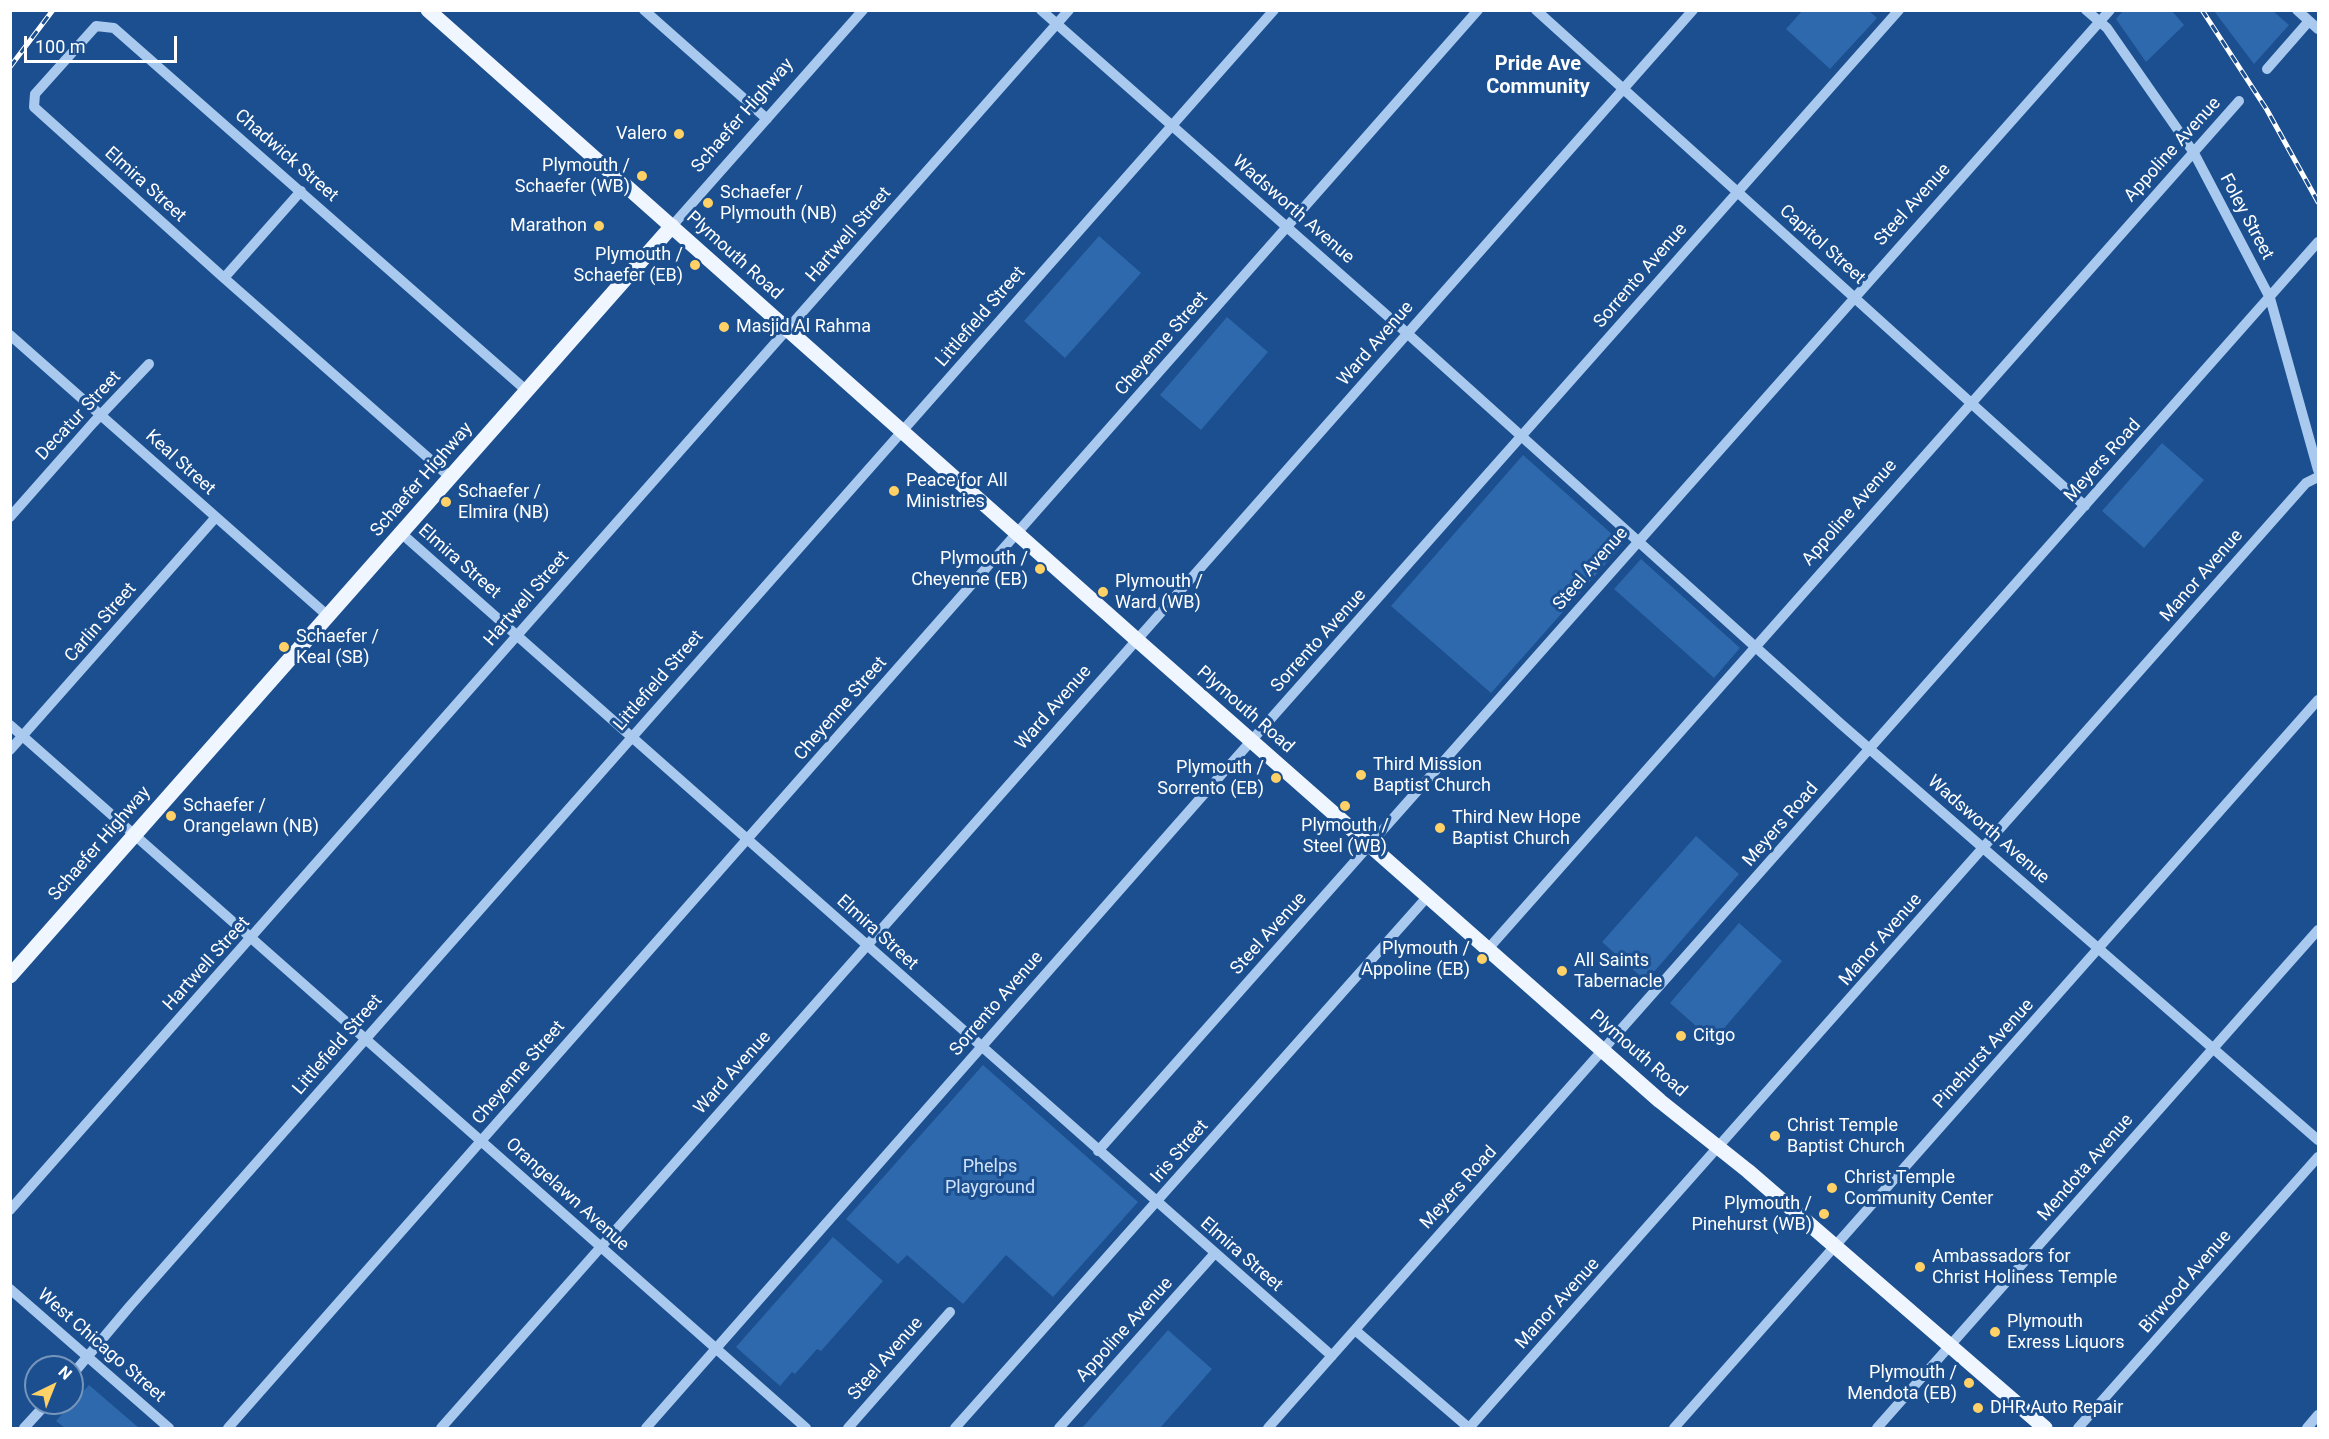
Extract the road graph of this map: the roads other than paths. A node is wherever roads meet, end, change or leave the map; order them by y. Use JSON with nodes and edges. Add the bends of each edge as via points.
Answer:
{"nodes":[{"id":1,"x":428,"y":10,"type":"edge"},
{"id":2,"x":644,"y":10,"type":"edge"},
{"id":3,"x":1041,"y":10,"type":"edge"},
{"id":4,"x":1069,"y":10,"type":"edge"},
{"id":5,"x":1274,"y":10,"type":"edge"},
{"id":6,"x":1478,"y":10,"type":"edge"},
{"id":7,"x":1536,"y":10,"type":"edge"},
{"id":8,"x":1693,"y":10,"type":"edge"},
{"id":9,"x":1899,"y":10,"type":"edge"},
{"id":10,"x":2086,"y":10,"type":"edge"},
{"id":11,"x":2110,"y":10,"type":"edge"},
{"id":12,"x":2298,"y":10,"type":"edge"},
{"id":13,"x":855,"y":13,"type":"edge"},
{"id":14,"x":2309,"y":21,"type":"junction"},
{"id":15,"x":2100,"y":22,"type":"junction"},
{"id":16,"x":1057,"y":24,"type":"junction"},
{"id":17,"x":2319,"y":29,"type":"edge"},
{"id":18,"x":2267,"y":69,"type":"dead end"},
{"id":19,"x":1624,"y":89,"type":"junction"},
{"id":20,"x":2239,"y":101,"type":"dead end"},
{"id":21,"x":34,"y":107,"type":"joint"},
{"id":22,"x":767,"y":119,"type":"junction"},
{"id":23,"x":1172,"y":126,"type":"junction"},
{"id":24,"x":2193,"y":153,"type":"junction"},
{"id":25,"x":301,"y":191,"type":"junction"},
{"id":26,"x":1738,"y":191,"type":"junction"},
{"id":27,"x":672,"y":226,"type":"junction"},
{"id":28,"x":1287,"y":227,"type":"junction"},
{"id":29,"x":2319,"y":242,"type":"edge"},
{"id":30,"x":224,"y":278,"type":"junction"},
{"id":31,"x":1855,"y":296,"type":"junction"},
{"id":32,"x":2270,"y":298,"type":"junction"},
{"id":33,"x":787,"y":329,"type":"junction"},
{"id":34,"x":1408,"y":334,"type":"junction"},
{"id":35,"x":10,"y":335,"type":"edge"},
{"id":36,"x":149,"y":364,"type":"dead end"},
{"id":37,"x":527,"y":391,"type":"junction"},
{"id":38,"x":1971,"y":401,"type":"junction"},
{"id":39,"x":101,"y":415,"type":"junction"},
{"id":40,"x":902,"y":431,"type":"junction"},
{"id":41,"x":1522,"y":436,"type":"junction"},
{"id":42,"x":2319,"y":470,"type":"edge"},
{"id":43,"x":450,"y":477,"type":"junction"},
{"id":44,"x":2319,"y":477,"type":"edge"},
{"id":45,"x":2085,"y":506,"type":"junction"},
{"id":46,"x":10,"y":517,"type":"edge"},
{"id":47,"x":216,"y":517,"type":"junction"},
{"id":48,"x":401,"y":533,"type":"junction"},
{"id":49,"x":1016,"y":533,"type":"junction"},
{"id":50,"x":1638,"y":541,"type":"junction"},
{"id":51,"x":328,"y":616,"type":"junction"},
{"id":52,"x":517,"y":636,"type":"junction"},
{"id":53,"x":1137,"y":640,"type":"junction"},
{"id":54,"x":1754,"y":646,"type":"junction"},
{"id":55,"x":2319,"y":700,"type":"edge"},
{"id":56,"x":10,"y":725,"type":"edge"},
{"id":57,"x":23,"y":736,"type":"junction"},
{"id":58,"x":632,"y":737,"type":"junction"},
{"id":59,"x":1252,"y":741,"type":"junction"},
{"id":60,"x":1870,"y":749,"type":"junction"},
{"id":61,"x":10,"y":750,"type":"edge"},
{"id":62,"x":135,"y":834,"type":"junction"},
{"id":63,"x":747,"y":839,"type":"junction"},
{"id":64,"x":1370,"y":845,"type":"junction"},
{"id":65,"x":1984,"y":848,"type":"junction"},
{"id":66,"x":1428,"y":896,"type":"junction"},
{"id":67,"x":2319,"y":930,"type":"edge"},
{"id":68,"x":252,"y":939,"type":"junction"},
{"id":69,"x":867,"y":946,"type":"junction"},
{"id":70,"x":1488,"y":949,"type":"junction"},
{"id":71,"x":2099,"y":949,"type":"junction"},
{"id":72,"x":10,"y":976,"type":"edge"},
{"id":73,"x":366,"y":1039,"type":"junction"},
{"id":74,"x":980,"y":1047,"type":"junction"},
{"id":75,"x":2214,"y":1048,"type":"junction"},
{"id":76,"x":1603,"y":1051,"type":"junction"},
{"id":77,"x":482,"y":1140,"type":"junction"},
{"id":78,"x":2319,"y":1140,"type":"edge"},
{"id":79,"x":1719,"y":1148,"type":"junction"},
{"id":80,"x":1098,"y":1151,"type":"junction"},
{"id":81,"x":2319,"y":1157,"type":"edge"},
{"id":82,"x":1157,"y":1203,"type":"junction"},
{"id":83,"x":10,"y":1210,"type":"edge"},
{"id":84,"x":1836,"y":1246,"type":"junction"},
{"id":85,"x":600,"y":1247,"type":"junction"},
{"id":86,"x":1215,"y":1253,"type":"junction"},
{"id":87,"x":10,"y":1289,"type":"edge"},
{"id":88,"x":950,"y":1312,"type":"dead end"},
{"id":89,"x":1355,"y":1330,"type":"junction"},
{"id":90,"x":1950,"y":1346,"type":"junction"},
{"id":91,"x":716,"y":1350,"type":"junction"},
{"id":92,"x":1332,"y":1356,"type":"junction"},
{"id":93,"x":87,"y":1357,"type":"junction"},
{"id":94,"x":84,"y":1361,"type":"edge"},
{"id":95,"x":36,"y":1415,"type":"edge"},
{"id":96,"x":2319,"y":1415,"type":"edge"},
{"id":97,"x":24,"y":1428,"type":"edge"},
{"id":98,"x":169,"y":1428,"type":"edge"},
{"id":99,"x":228,"y":1428,"type":"edge"},
{"id":100,"x":441,"y":1428,"type":"edge"},
{"id":101,"x":646,"y":1428,"type":"edge"},
{"id":102,"x":806,"y":1428,"type":"edge"},
{"id":103,"x":848,"y":1428,"type":"edge"},
{"id":104,"x":955,"y":1428,"type":"edge"},
{"id":105,"x":1059,"y":1428,"type":"edge"},
{"id":106,"x":1268,"y":1428,"type":"edge"},
{"id":107,"x":1469,"y":1428,"type":"edge"},
{"id":108,"x":1674,"y":1428,"type":"edge"},
{"id":109,"x":1877,"y":1428,"type":"edge"},
{"id":110,"x":2045,"y":1428,"type":"edge"},
{"id":111,"x":2078,"y":1428,"type":"edge"},
{"id":112,"x":2307,"y":1428,"type":"edge"}],
"edges":[{"from":1,"to":27,"type":"main road","name":"Plymouth Road"},
{"from":2,"to":22,"type":"street"},
{"from":3,"to":16,"type":"street","name":"Wadsworth Avenue"},
{"from":4,"to":16,"type":"street","name":"Hartwell Street"},
{"from":5,"to":23,"type":"street","name":"Littlefield Street"},
{"from":6,"to":28,"type":"street","name":"Cheyenne Street"},
{"from":7,"to":19,"type":"street","name":"Capitol Street"},
{"from":8,"to":19,"type":"street","name":"Ward Avenue"},
{"from":9,"to":26,"type":"street","name":"Sorrento Avenue"},
{"from":10,"to":15,"type":"street","name":"Foley Street"},
{"from":11,"to":15,"type":"street","name":"Steel Avenue"},
{"from":12,"to":14,"type":"street"},
{"from":13,"to":22,"type":"street","name":"Schaefer Highway"},
{"from":14,"to":17,"type":"street"},
{"from":14,"to":18,"type":"street"},
{"from":15,"to":24,"type":"street","name":"Foley Street"},
{"from":15,"to":31,"type":"street","name":"Steel Avenue"},
{"from":16,"to":23,"type":"street","name":"Wadsworth Avenue"},
{"from":16,"to":33,"type":"street","name":"Hartwell Street"},
{"from":19,"to":26,"type":"street","name":"Capitol Street"},
{"from":19,"to":34,"type":"street","name":"Ward Avenue"},
{"from":20,"to":24,"type":"street","name":"Appoline Avenue"},
{"from":21,"to":25,"type":"street","name":"Chadwick Street","via":[[35,94],[96,26],[114,28]]},
{"from":21,"to":30,"type":"street","name":"Elmira Street"},
{"from":22,"to":27,"type":"street","name":"Schaefer Highway"},
{"from":23,"to":28,"type":"street","name":"Wadsworth Avenue"},
{"from":23,"to":40,"type":"street","name":"Littlefield Street"},
{"from":24,"to":32,"type":"street","name":"Foley Street"},
{"from":24,"to":38,"type":"street","name":"Appoline Avenue"},
{"from":25,"to":30,"type":"street"},
{"from":25,"to":37,"type":"street","name":"Chadwick Street"},
{"from":26,"to":31,"type":"street","name":"Capitol Street"},
{"from":26,"to":41,"type":"street","name":"Sorrento Avenue"},
{"from":27,"to":33,"type":"main road","name":"Plymouth Road"},
{"from":27,"to":37,"type":"main road","name":"Schaefer Highway"},
{"from":28,"to":34,"type":"street","name":"Wadsworth Avenue"},
{"from":28,"to":49,"type":"street","name":"Cheyenne Street"},
{"from":29,"to":32,"type":"street","name":"Meyers Road"},
{"from":30,"to":43,"type":"street","name":"Elmira Street"},
{"from":31,"to":38,"type":"street","name":"Capitol Street"},
{"from":31,"to":50,"type":"street","name":"Steel Avenue"},
{"from":32,"to":42,"type":"street","name":"Foley Street"},
{"from":32,"to":45,"type":"street","name":"Meyers Road"},
{"from":33,"to":40,"type":"main road","name":"Plymouth Road"},
{"from":33,"to":52,"type":"street","name":"Hartwell Street"},
{"from":34,"to":41,"type":"street","name":"Wadsworth Avenue"},
{"from":34,"to":53,"type":"street","name":"Ward Avenue"},
{"from":35,"to":39,"type":"street","name":"Keal Street"},
{"from":36,"to":39,"type":"street","name":"Decatur Street"},
{"from":37,"to":43,"type":"main road","name":"Schaefer Highway"},
{"from":38,"to":45,"type":"street","name":"Capitol Street"},
{"from":38,"to":54,"type":"street","name":"Appoline Avenue"},
{"from":39,"to":46,"type":"street","name":"Decatur Street"},
{"from":39,"to":47,"type":"street","name":"Keal Street"},
{"from":40,"to":49,"type":"main road","name":"Plymouth Road"},
{"from":40,"to":58,"type":"street","name":"Littlefield Street"},
{"from":41,"to":50,"type":"street","name":"Wadsworth Avenue"},
{"from":41,"to":59,"type":"street","name":"Sorrento Avenue"},
{"from":43,"to":48,"type":"main road","name":"Schaefer Highway"},
{"from":44,"to":65,"type":"street","name":"Manor Avenue","via":[[2306,483]]},
{"from":45,"to":60,"type":"street","name":"Meyers Road"},
{"from":47,"to":51,"type":"street","name":"Keal Street"},
{"from":47,"to":57,"type":"street","name":"Carlin Street"},
{"from":48,"to":51,"type":"main road","name":"Schaefer Highway"},
{"from":48,"to":52,"type":"street","name":"Elmira Street"},
{"from":49,"to":53,"type":"main road","name":"Plymouth Road"},
{"from":49,"to":63,"type":"street","name":"Cheyenne Street"},
{"from":50,"to":54,"type":"street","name":"Wadsworth Avenue"},
{"from":50,"to":64,"type":"street","name":"Steel Avenue"},
{"from":51,"to":62,"type":"main road","name":"Schaefer Highway"},
{"from":52,"to":58,"type":"street","name":"Elmira Street"},
{"from":52,"to":68,"type":"street","name":"Hartwell Street"},
{"from":53,"to":59,"type":"main road","name":"Plymouth Road"},
{"from":53,"to":69,"type":"street","name":"Ward Avenue"},
{"from":54,"to":60,"type":"street","name":"Wadsworth Avenue"},
{"from":54,"to":70,"type":"street","name":"Appoline Avenue"},
{"from":55,"to":71,"type":"street","name":"Pinehurst Avenue"},
{"from":56,"to":57,"type":"street","name":"Orangelawn Avenue"},
{"from":57,"to":61,"type":"street","name":"Carlin Street"},
{"from":57,"to":62,"type":"street","name":"Orangelawn Avenue"},
{"from":58,"to":63,"type":"street","name":"Elmira Street"},
{"from":58,"to":73,"type":"street","name":"Littlefield Street"},
{"from":59,"to":64,"type":"main road","name":"Plymouth Road"},
{"from":59,"to":74,"type":"street","name":"Sorrento Avenue"},
{"from":60,"to":65,"type":"street","name":"Wadsworth Avenue"},
{"from":60,"to":76,"type":"street","name":"Meyers Road"},
{"from":62,"to":68,"type":"street","name":"Orangelawn Avenue"},
{"from":62,"to":72,"type":"main road","name":"Schaefer Highway"},
{"from":63,"to":69,"type":"street","name":"Elmira Street"},
{"from":63,"to":77,"type":"street","name":"Cheyenne Street"},
{"from":64,"to":66,"type":"main road","name":"Plymouth Road"},
{"from":64,"to":80,"type":"street","name":"Steel Avenue"},
{"from":65,"to":71,"type":"street","name":"Wadsworth Avenue"},
{"from":65,"to":79,"type":"street","name":"Manor Avenue"},
{"from":66,"to":70,"type":"main road","name":"Plymouth Road"},
{"from":66,"to":82,"type":"street","name":"Iris Street"},
{"from":67,"to":75,"type":"street","name":"Mendota Avenue"},
{"from":68,"to":73,"type":"street","name":"Orangelawn Avenue"},
{"from":68,"to":83,"type":"street","name":"Hartwell Street"},
{"from":69,"to":74,"type":"street","name":"Elmira Street"},
{"from":69,"to":85,"type":"street","name":"Ward Avenue"},
{"from":70,"to":76,"type":"main road","name":"Plymouth Road"},
{"from":71,"to":75,"type":"street","name":"Wadsworth Avenue"},
{"from":71,"to":84,"type":"street","name":"Pinehurst Avenue"},
{"from":73,"to":77,"type":"street","name":"Orangelawn Avenue"},
{"from":73,"to":93,"type":"street","name":"Littlefield Street"},
{"from":74,"to":80,"type":"street","name":"Elmira Street"},
{"from":74,"to":91,"type":"street","name":"Sorrento Avenue"},
{"from":75,"to":78,"type":"street","name":"Wadsworth Avenue"},
{"from":75,"to":90,"type":"street","name":"Mendota Avenue"},
{"from":76,"to":79,"type":"main road","name":"Plymouth Road"},
{"from":76,"to":89,"type":"street","name":"Meyers Road"},
{"from":77,"to":85,"type":"street","name":"Orangelawn Avenue"},
{"from":77,"to":99,"type":"street","name":"Cheyenne Street"},
{"from":79,"to":84,"type":"main road","name":"Plymouth Road"},
{"from":79,"to":107,"type":"street","name":"Manor Avenue"},
{"from":80,"to":82,"type":"street","name":"Elmira Street"},
{"from":81,"to":111,"type":"street","name":"Birwood Avenue"},
{"from":82,"to":86,"type":"street","name":"Elmira Street"},
{"from":82,"to":104,"type":"street","name":"Iris Street"},
{"from":84,"to":90,"type":"main road","name":"Plymouth Road"},
{"from":84,"to":108,"type":"street","name":"Pinehurst Avenue"},
{"from":85,"to":91,"type":"street","name":"Orangelawn Avenue"},
{"from":85,"to":100,"type":"street","name":"Ward Avenue"},
{"from":86,"to":92,"type":"street","name":"Elmira Street"},
{"from":86,"to":105,"type":"street","name":"Appoline Avenue"},
{"from":87,"to":93,"type":"street","name":"West Chicago Street"},
{"from":88,"to":103,"type":"street","name":"Steel Avenue"},
{"from":89,"to":92,"type":"street","name":"Meyers Road"},
{"from":89,"to":107,"type":"street"},
{"from":90,"to":109,"type":"street","name":"Mendota Avenue"},
{"from":90,"to":110,"type":"main road","name":"Plymouth Road"},
{"from":91,"to":101,"type":"street","name":"Sorrento Avenue"},
{"from":91,"to":102,"type":"street","name":"Orangelawn Avenue"},
{"from":92,"to":106,"type":"street","name":"Meyers Road"},
{"from":93,"to":94,"type":"street","name":"Littlefield Street"},
{"from":93,"to":98,"type":"street","name":"West Chicago Street"},
{"from":95,"to":97,"type":"street"},
{"from":96,"to":112,"type":"street"}]}
